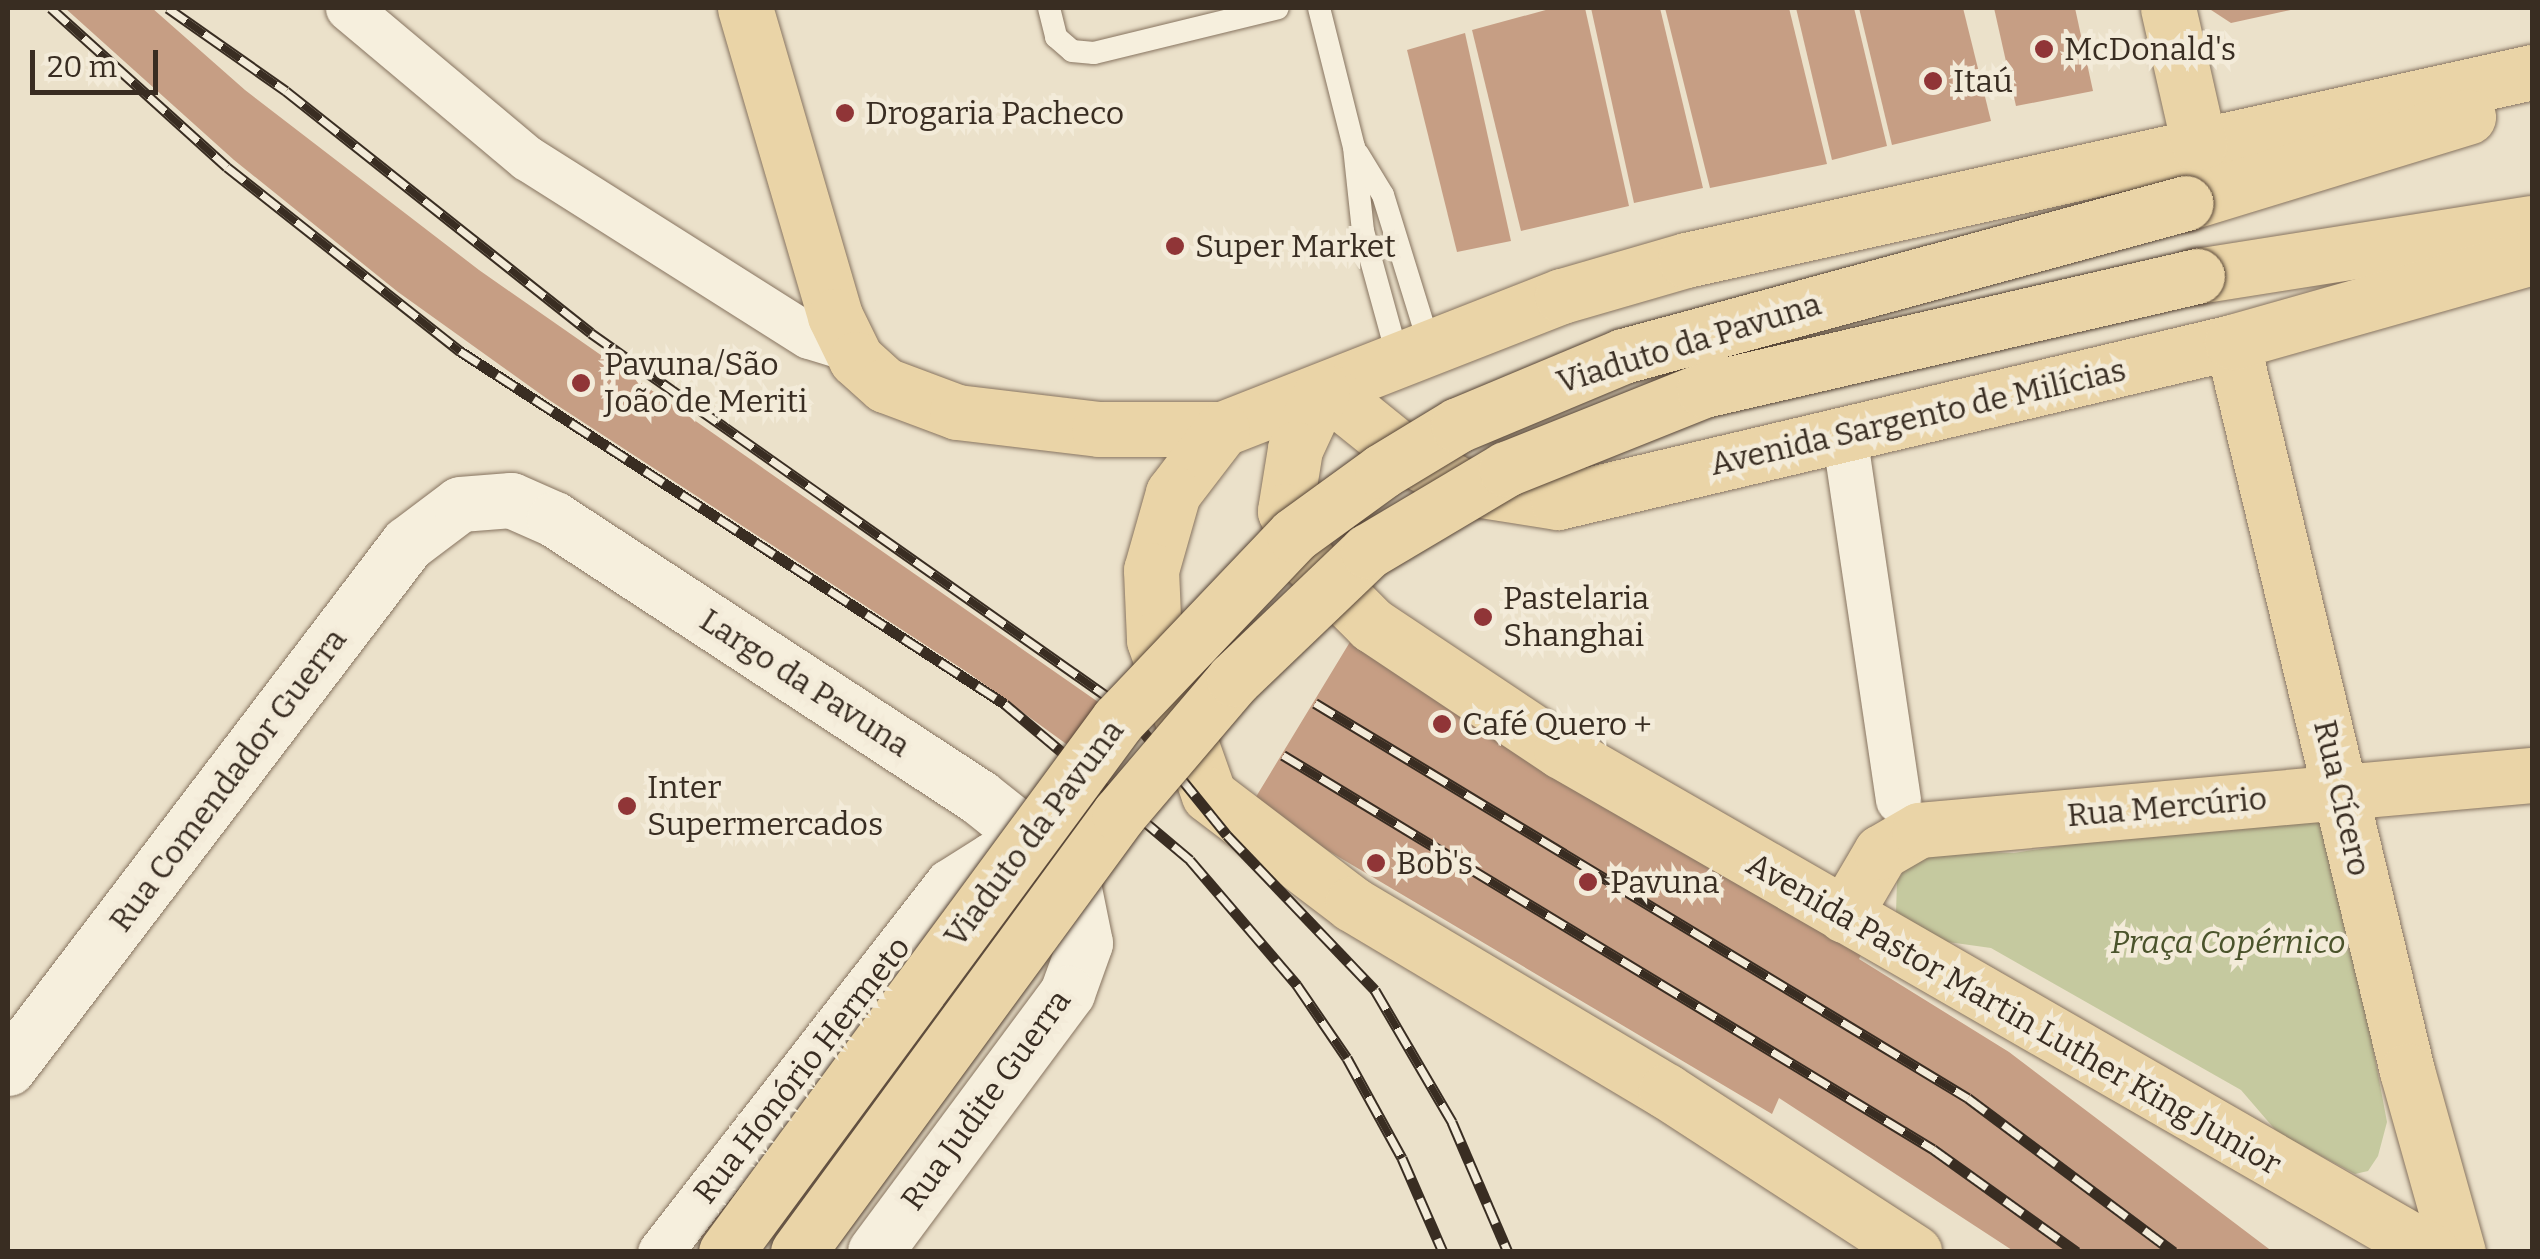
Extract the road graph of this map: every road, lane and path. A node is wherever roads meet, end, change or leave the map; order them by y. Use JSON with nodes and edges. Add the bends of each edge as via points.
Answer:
{"nodes":[{"id":1,"x":348,"y":8,"type":"edge"},
{"id":2,"x":744,"y":8,"type":"edge"},
{"id":3,"x":1049,"y":8,"type":"edge"},
{"id":4,"x":1278,"y":8,"type":"edge"},
{"id":5,"x":1319,"y":8,"type":"edge"},
{"id":6,"x":2168,"y":8,"type":"edge"},
{"id":7,"x":2532,"y":72,"type":"edge"},
{"id":8,"x":2532,"y":94,"type":"edge"},
{"id":9,"x":2199,"y":145,"type":"junction"},
{"id":10,"x":1354,"y":147,"type":"junction"},
{"id":11,"x":2532,"y":223,"type":"edge"},
{"id":12,"x":2532,"y":257,"type":"edge"},
{"id":13,"x":2232,"y":342,"type":"junction"},
{"id":14,"x":1414,"y":353,"type":"junction"},
{"id":15,"x":867,"y":367,"type":"junction"},
{"id":16,"x":1324,"y":391,"type":"junction"},
{"id":17,"x":1222,"y":429,"type":"junction"},
{"id":18,"x":1844,"y":434,"type":"junction"},
{"id":19,"x":460,"y":504,"type":"joint"},
{"id":20,"x":1308,"y":561,"type":"junction"},
{"id":21,"x":1154,"y":640,"type":"junction"},
{"id":22,"x":2532,"y":775,"type":"edge"},
{"id":23,"x":2343,"y":792,"type":"junction"},
{"id":24,"x":1898,"y":800,"type":"dead end"},
{"id":25,"x":1052,"y":855,"type":"junction"},
{"id":26,"x":1844,"y":915,"type":"junction"},
{"id":27,"x":1085,"y":943,"type":"joint"},
{"id":28,"x":8,"y":1068,"type":"edge"},
{"id":29,"x":660,"y":1252,"type":"edge"},
{"id":30,"x":726,"y":1252,"type":"edge"},
{"id":31,"x":798,"y":1252,"type":"edge"},
{"id":32,"x":875,"y":1252,"type":"edge"},
{"id":33,"x":1914,"y":1252,"type":"edge"},
{"id":34,"x":2432,"y":1252,"type":"edge"},
{"id":35,"x":2458,"y":1252,"type":"edge"}],
"edges":[{"from":1,"to":15,"type":"street","via":[[527,158]]},
{"from":2,"to":15,"type":"main road"},
{"from":3,"to":4,"type":"lane","via":[[1056,36],[1072,51],[1094,54]]},
{"from":5,"to":10,"type":"lane"},
{"from":6,"to":9,"type":"main road"},
{"from":7,"to":9,"type":"main road"},
{"from":8,"to":30,"type":"main road","name":"Viaduto da Pavuna","bridge":true,"via":[[2186,203],[1623,356],[1458,425],[1382,471],[1294,535],[1118,720]]},
{"from":9,"to":14,"type":"main road","via":[[1686,260],[1562,296]]},
{"from":10,"to":14,"type":"lane","via":[[1363,231]]},
{"from":10,"to":14,"type":"lane","via":[[1383,195]]},
{"from":11,"to":31,"type":"main road","name":"Viaduto da Pavuna","bridge":true,"via":[[2197,276],[1704,390],[1506,468],[1368,551],[1234,679],[1120,814]]},
{"from":12,"to":13,"type":"main road","name":"Avenida Sargento de Milícias"},
{"from":13,"to":18,"type":"main road","name":"Avenida Sargento de Milícias"},
{"from":13,"to":23,"type":"main road","name":"Rua Cícero"},
{"from":14,"to":16,"type":"main road"},
{"from":15,"to":17,"type":"main road","via":[[957,412],[1010,421]]},
{"from":16,"to":17,"type":"main road"},
{"from":16,"to":18,"type":"main road","name":"Avenida Sargento de Milícias","via":[[1434,472],[1490,495],[1536,503]]},
{"from":16,"to":20,"type":"main road","name":"Avenida Pastor Martin Luther King Junior","via":[[1295,449],[1284,497],[1290,530]]},
{"from":17,"to":21,"type":"main road","via":[[1182,476],[1158,532],[1151,570]]},
{"from":18,"to":24,"type":"street"},
{"from":19,"to":25,"type":"main road","name":"Largo da Pavuna","via":[[498,498],[554,519],[979,797]]},
{"from":19,"to":28,"type":"main road","name":"Rua Comendador Guerra","via":[[408,544]]},
{"from":20,"to":21,"type":"main road","via":[[1216,595]]},
{"from":20,"to":26,"type":"main road","name":"Avenida Pastor Martin Luther King Junior","via":[[1372,625],[1545,741]]},
{"from":21,"to":33,"type":"main road","via":[[1190,754],[1209,796],[1229,815],[1352,904],[1666,1092]]},
{"from":22,"to":23,"type":"main road","name":"Rua Mercúrio"},
{"from":23,"to":26,"type":"main road","name":"Rua Mercúrio","via":[[1919,830],[1882,852]]},
{"from":23,"to":35,"type":"main road","name":"Rua Cícero"},
{"from":25,"to":27,"type":"main road","name":"Largo da Pavuna","via":[[1082,908]]},
{"from":25,"to":29,"type":"street","name":"Rua Honório Hermeto","via":[[991,855],[948,882]]},
{"from":26,"to":34,"type":"main road","name":"Avenida Pastor Martin Luther King Junior"},
{"from":27,"to":32,"type":"main road","name":"Rua Judite Guerra","via":[[1077,973],[1048,1023]]}]}
